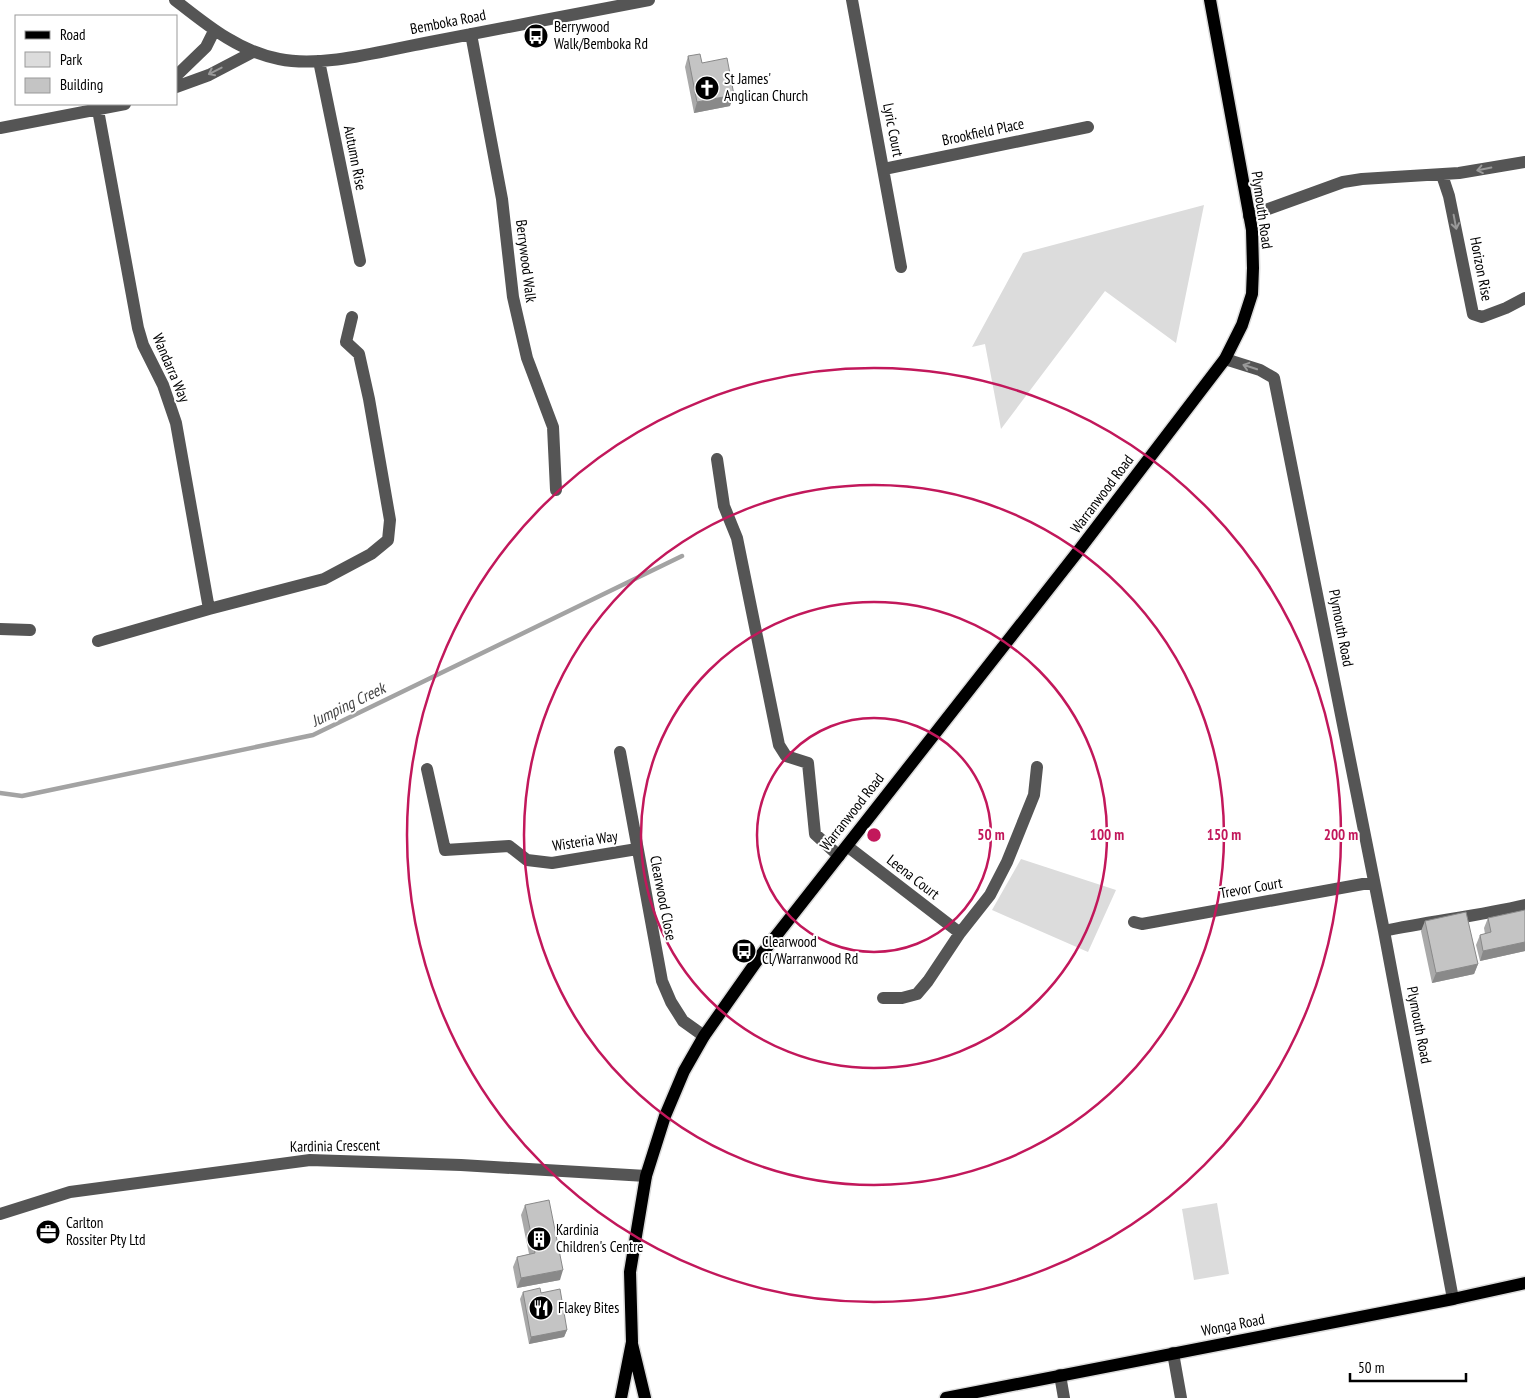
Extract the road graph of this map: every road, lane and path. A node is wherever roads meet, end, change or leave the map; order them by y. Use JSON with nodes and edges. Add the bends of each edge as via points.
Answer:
{"nodes":[{"id":1,"x":175,"y":0,"type":"edge"},
{"id":2,"x":649,"y":0,"type":"edge"},
{"id":3,"x":852,"y":0,"type":"edge"},
{"id":4,"x":1210,"y":0,"type":"edge"},
{"id":5,"x":627,"y":2,"type":"edge"},
{"id":6,"x":214,"y":31,"type":"junction"},
{"id":7,"x":471,"y":34,"type":"junction"},
{"id":8,"x":253,"y":52,"type":"junction"},
{"id":9,"x":319,"y":61,"type":"junction"},
{"id":10,"x":178,"y":74,"type":"edge"},
{"id":11,"x":178,"y":86,"type":"edge"},
{"id":12,"x":120,"y":105,"type":"edge"},
{"id":13,"x":98,"y":110,"type":"junction"},
{"id":14,"x":1088,"y":127,"type":"dead end"},
{"id":15,"x":0,"y":128,"type":"edge"},
{"id":16,"x":1525,"y":162,"type":"edge"},
{"id":17,"x":884,"y":169,"type":"junction"},
{"id":18,"x":1442,"y":175,"type":"junction"},
{"id":19,"x":1249,"y":216,"type":"junction"},
{"id":20,"x":360,"y":261,"type":"dead end"},
{"id":21,"x":901,"y":267,"type":"dead end"},
{"id":22,"x":1525,"y":298,"type":"edge"},
{"id":23,"x":352,"y":317,"type":"dead end"},
{"id":24,"x":1224,"y":359,"type":"junction"},
{"id":25,"x":717,"y":459,"type":"dead end"},
{"id":26,"x":556,"y":490,"type":"dead end"},
{"id":27,"x":209,"y":609,"type":"junction"},
{"id":28,"x":0,"y":629,"type":"edge"},
{"id":29,"x":30,"y":630,"type":"dead end"},
{"id":30,"x":98,"y":641,"type":"dead end"},
{"id":31,"x":620,"y":752,"type":"dead end"},
{"id":32,"x":1037,"y":768,"type":"dead end"},
{"id":33,"x":427,"y":769,"type":"dead end"},
{"id":34,"x":638,"y":849,"type":"junction"},
{"id":35,"x":843,"y":851,"type":"junction"},
{"id":36,"x":1374,"y":882,"type":"junction"},
{"id":37,"x":1525,"y":905,"type":"edge"},
{"id":38,"x":1134,"y":922,"type":"dead end"},
{"id":39,"x":1384,"y":931,"type":"junction"},
{"id":40,"x":960,"y":934,"type":"junction"},
{"id":41,"x":882,"y":998,"type":"dead end"},
{"id":42,"x":704,"y":1036,"type":"junction"},
{"id":43,"x":646,"y":1176,"type":"junction"},
{"id":44,"x":0,"y":1214,"type":"edge"},
{"id":45,"x":1525,"y":1283,"type":"edge"},
{"id":46,"x":1453,"y":1299,"type":"junction"},
{"id":47,"x":632,"y":1342,"type":"junction"},
{"id":48,"x":1173,"y":1353,"type":"junction"},
{"id":49,"x":1060,"y":1375,"type":"junction"},
{"id":50,"x":621,"y":1398,"type":"edge"},
{"id":51,"x":645,"y":1398,"type":"edge"},
{"id":52,"x":946,"y":1398,"type":"edge"},
{"id":53,"x":1064,"y":1398,"type":"edge"},
{"id":54,"x":1181,"y":1398,"type":"edge"}],
"edges":[{"from":1,"to":6,"type":"street","name":"Bemboka Road"},
{"from":2,"to":5,"type":"street","name":"Bemboka Road"},
{"from":3,"to":17,"type":"street","name":"Lyric Court"},
{"from":4,"to":19,"type":"main road","name":"Plymouth Road"},
{"from":5,"to":7,"type":"street","name":"Bemboka Road"},
{"from":6,"to":8,"type":"street","name":"Bemboka Road"},
{"from":6,"to":10,"type":"street","via":[[206,48]]},
{"from":7,"to":9,"type":"street","name":"Bemboka Road"},
{"from":7,"to":26,"type":"street","name":"Berrywood Walk","via":[[502,199],[512,297],[527,358],[553,428]]},
{"from":8,"to":9,"type":"street","name":"Bemboka Road","via":[[280,59]]},
{"from":8,"to":11,"type":"street","one_way":true,"via":[[210,75]]},
{"from":9,"to":20,"type":"street","name":"Autumn Rise"},
{"from":12,"to":13,"type":"street"},
{"from":13,"to":15,"type":"street"},
{"from":13,"to":27,"type":"street","name":"Wandarra Way","via":[[138,328],[176,423]]},
{"from":14,"to":17,"type":"street","name":"Brookfield Place"},
{"from":16,"to":18,"type":"street","one_way":true},
{"from":17,"to":21,"type":"street","name":"Lyric Court"},
{"from":18,"to":19,"type":"street","via":[[1343,182]]},
{"from":18,"to":22,"type":"street","name":"Horizon Rise","one_way":true,"via":[[1450,196],[1473,314],[1482,318]]},
{"from":19,"to":24,"type":"main road","name":"Plymouth Road","via":[[1252,294],[1242,325]]},
{"from":23,"to":27,"type":"street","via":[[346,342],[359,354],[369,399],[390,520],[388,540],[371,554],[324,579]]},
{"from":24,"to":35,"type":"main road","name":"Warranwood Road"},
{"from":36,"to":24,"type":"street","name":"Plymouth Road","one_way":true,"via":[[1274,378],[1260,370]]},
{"from":25,"to":35,"type":"street","name":"Leena Court","via":[[724,506],[737,538],[779,745],[786,756],[808,763],[815,834]]},
{"from":27,"to":30,"type":"street"},
{"from":28,"to":29,"type":"street"},
{"from":31,"to":34,"type":"street","name":"Clearwood Close"},
{"from":32,"to":40,"type":"street","via":[[1034,795],[1007,862],[990,895]]},
{"from":33,"to":34,"type":"street","name":"Wisteria Way","via":[[445,850],[510,846],[527,860],[552,863]]},
{"from":34,"to":42,"type":"street","name":"Clearwood Close","via":[[662,981],[684,1021]]},
{"from":35,"to":40,"type":"street","name":"Leena Court"},
{"from":35,"to":42,"type":"main road","name":"Warranwood Road","via":[[739,985]]},
{"from":36,"to":38,"type":"street","name":"Trevor Court","via":[[1142,924]]},
{"from":36,"to":39,"type":"street","name":"Plymouth Road"},
{"from":37,"to":39,"type":"street"},
{"from":39,"to":46,"type":"street","name":"Plymouth Road"},
{"from":40,"to":41,"type":"street","via":[[917,994]]},
{"from":42,"to":43,"type":"main road","name":"Warranwood Road","via":[[669,1107]]},
{"from":43,"to":44,"type":"street","name":"Kardinia Crescent","via":[[461,1164],[310,1160],[70,1192]]},
{"from":43,"to":47,"type":"main road","name":"Warranwood Road","via":[[630,1272]]},
{"from":45,"to":46,"type":"main road","name":"Wonga Road"},
{"from":46,"to":48,"type":"main road","name":"Wonga Road"},
{"from":47,"to":50,"type":"main road","name":"Warranwood Road"},
{"from":47,"to":51,"type":"main road","name":"Warranwood Road"},
{"from":48,"to":49,"type":"main road","name":"Wonga Road"},
{"from":48,"to":54,"type":"street"},
{"from":49,"to":52,"type":"main road","name":"Wonga Road"},
{"from":49,"to":53,"type":"street"}]}
